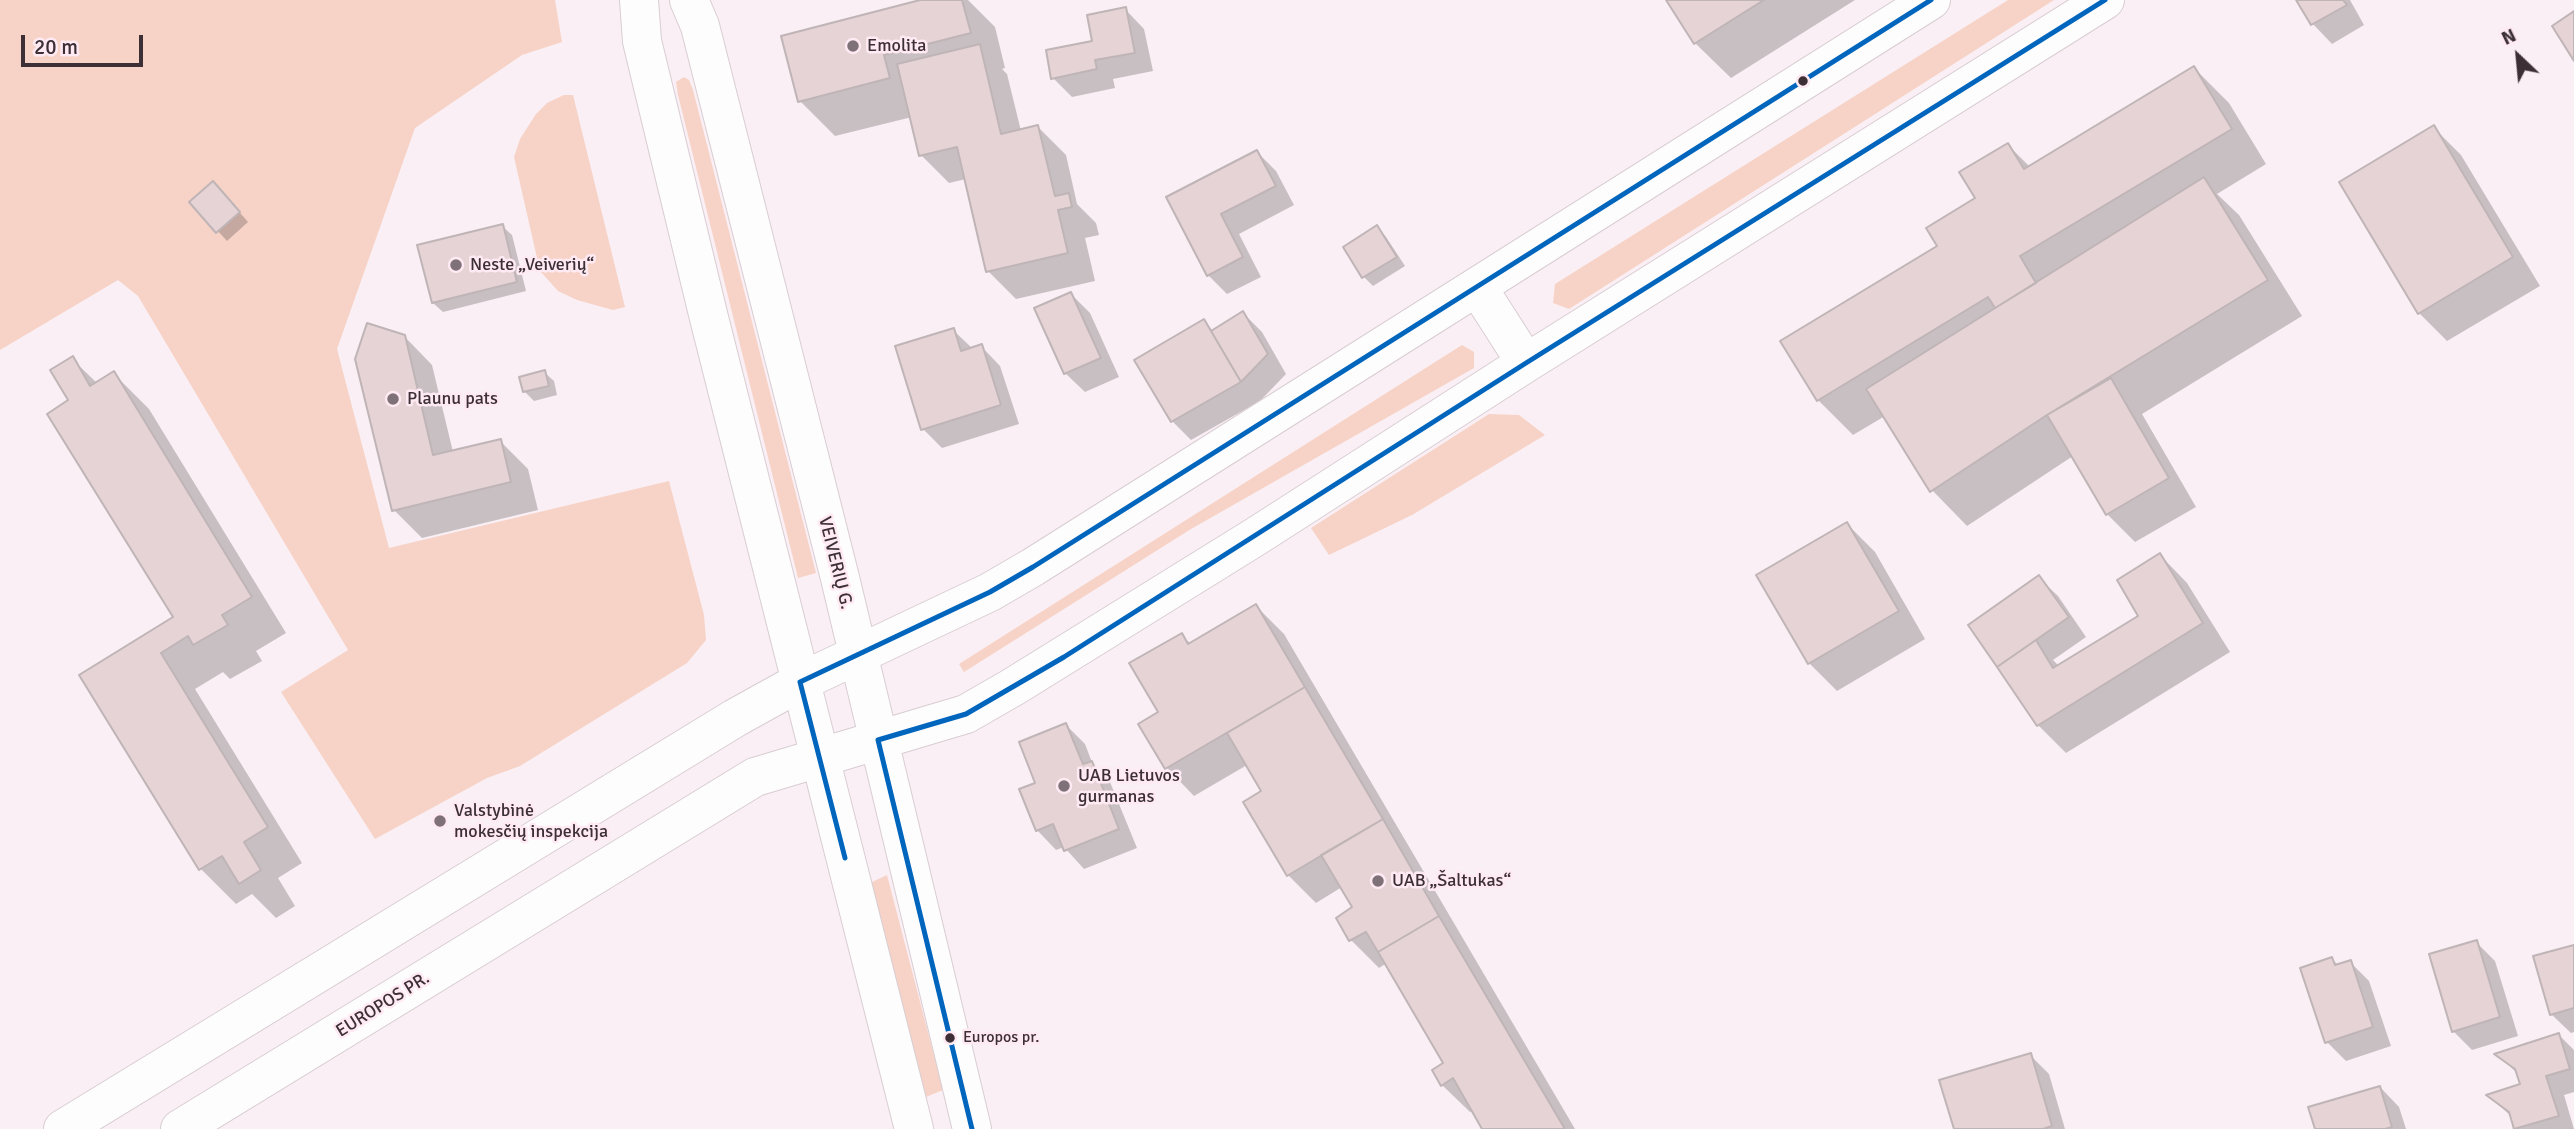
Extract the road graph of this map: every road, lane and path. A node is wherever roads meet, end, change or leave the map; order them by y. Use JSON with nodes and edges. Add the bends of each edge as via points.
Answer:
{"nodes":[{"id":1,"x":639,"y":0,"type":"edge"},
{"id":2,"x":689,"y":0,"type":"edge"},
{"id":3,"x":1931,"y":0,"type":"edge"},
{"id":4,"x":2105,"y":0,"type":"edge"},
{"id":5,"x":1478,"y":288,"type":"junction"},
{"id":6,"x":1526,"y":363,"type":"junction"},
{"id":7,"x":858,"y":656,"type":"junction"},
{"id":8,"x":800,"y":682,"type":"junction"},
{"id":9,"x":878,"y":740,"type":"junction"},
{"id":10,"x":820,"y":757,"type":"junction"},
{"id":11,"x":63,"y":1129,"type":"edge"},
{"id":12,"x":180,"y":1129,"type":"edge"},
{"id":13,"x":914,"y":1129,"type":"edge"},
{"id":14,"x":972,"y":1129,"type":"edge"}],
"edges":[{"from":1,"to":8,"type":"main road","via":[[642,41]]},
{"from":2,"to":7,"type":"main road","name":"VEIVERIŲ G.","via":[[700,26]]},
{"from":3,"to":5,"type":"main road"},
{"from":4,"to":6,"type":"main road","name":"EUROPOS PR."},
{"from":5,"to":6,"type":"main road"},
{"from":5,"to":7,"type":"main road","via":[[1012,580]]},
{"from":6,"to":9,"type":"main road","name":"EUROPOS PR.","via":[[965,715]]},
{"from":7,"to":8,"type":"main road"},
{"from":7,"to":9,"type":"main road","name":"VEIVERIŲ G."},
{"from":8,"to":10,"type":"main road"},
{"from":8,"to":11,"type":"main road"},
{"from":9,"to":10,"type":"main road","name":"EUROPOS PR."},
{"from":9,"to":14,"type":"main road","name":"VEIVERIŲ G."},
{"from":10,"to":12,"type":"main road","name":"EUROPOS PR.","via":[[755,777]]},
{"from":10,"to":13,"type":"main road"}]}
